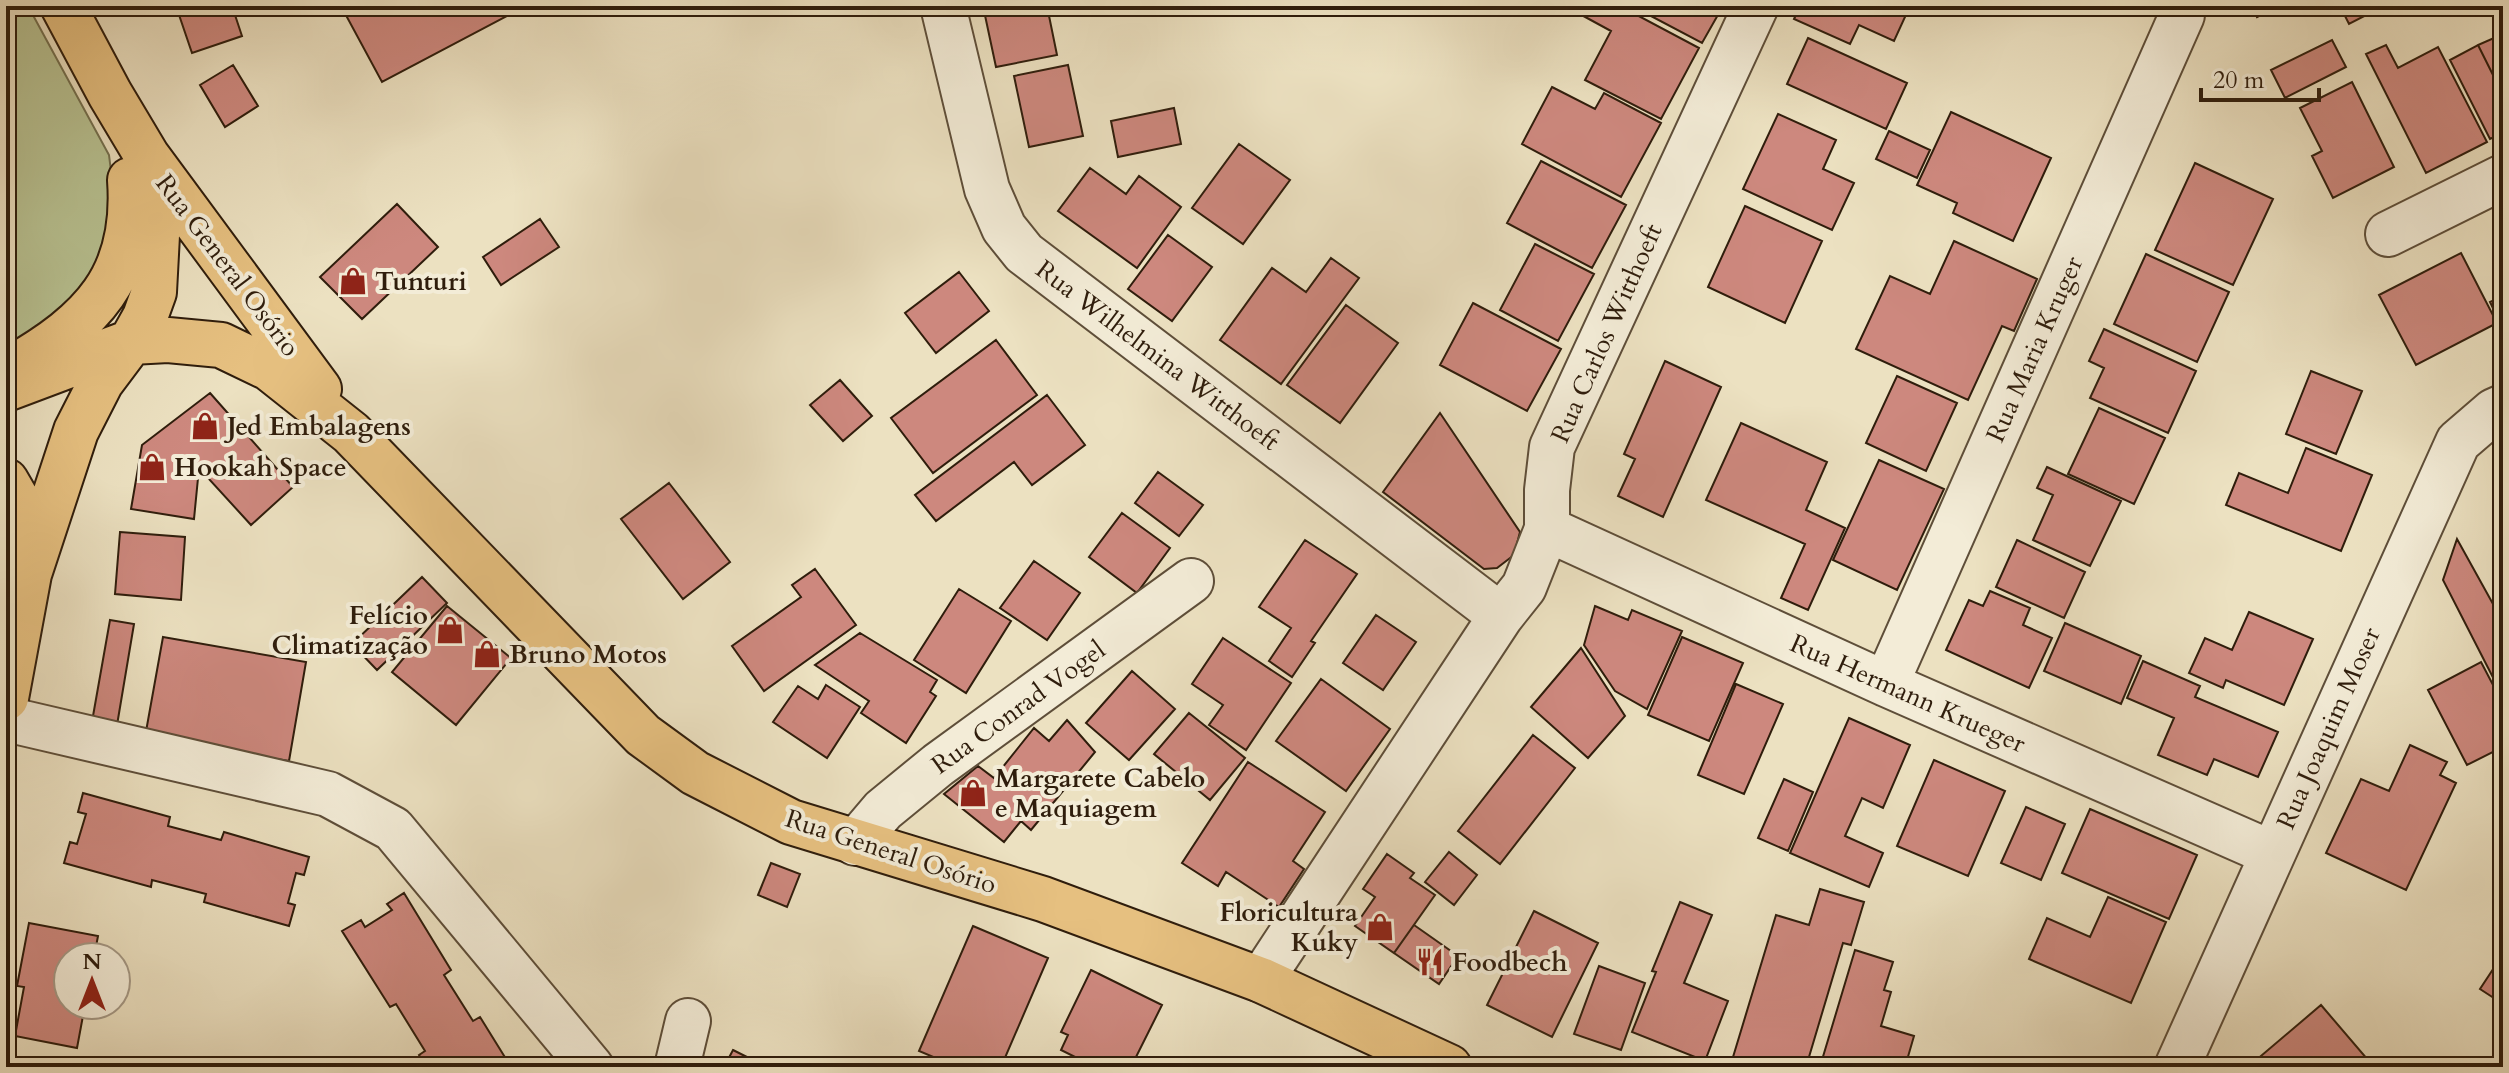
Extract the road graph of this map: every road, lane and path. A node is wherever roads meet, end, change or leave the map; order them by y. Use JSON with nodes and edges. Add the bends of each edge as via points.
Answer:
{"nodes":[{"id":1,"x":63,"y":6,"type":"edge"},
{"id":2,"x":943,"y":6,"type":"edge"},
{"id":3,"x":1756,"y":6,"type":"edge"},
{"id":4,"x":2182,"y":15,"type":"dead end"},
{"id":5,"x":110,"y":94,"type":"junction"},
{"id":6,"x":147,"y":156,"type":"junction"},
{"id":7,"x":2503,"y":177,"type":"edge"},
{"id":8,"x":2388,"y":234,"type":"dead end"},
{"id":9,"x":131,"y":342,"type":"junction"},
{"id":10,"x":6,"y":371,"type":"edge"},
{"id":11,"x":6,"y":389,"type":"edge"},
{"id":12,"x":2503,"y":407,"type":"edge"},
{"id":13,"x":351,"y":433,"type":"junction"},
{"id":14,"x":6,"y":481,"type":"edge"},
{"id":15,"x":1547,"y":529,"type":"junction"},
{"id":16,"x":29,"y":574,"type":"junction"},
{"id":17,"x":1191,"y":581,"type":"dead end"},
{"id":18,"x":1501,"y":616,"type":"junction"},
{"id":19,"x":1886,"y":684,"type":"junction"},
{"id":20,"x":6,"y":698,"type":"edge"},
{"id":21,"x":6,"y":719,"type":"edge"},
{"id":22,"x":855,"y":843,"type":"junction"},
{"id":23,"x":2271,"y":853,"type":"junction"},
{"id":24,"x":1261,"y":980,"type":"junction"},
{"id":25,"x":688,"y":1021,"type":"dead end"},
{"id":26,"x":591,"y":1067,"type":"edge"},
{"id":27,"x":677,"y":1067,"type":"edge"},
{"id":28,"x":1449,"y":1067,"type":"edge"},
{"id":29,"x":2177,"y":1067,"type":"edge"}],
"edges":[{"from":1,"to":5,"type":"main road","name":"Rua General Osório"},
{"from":2,"to":18,"type":"street","name":"Rua Wilhelmina Witthoeft","via":[[987,189],[1004,228],[1024,253]]},
{"from":3,"to":15,"type":"street","name":"Rua Carlos Witthoeft","via":[[1552,447]]},
{"from":4,"to":19,"type":"street","name":"Rua Maria Kruger"},
{"from":5,"to":6,"type":"main road","name":"Rua General Osório"},
{"from":5,"to":10,"type":"main road","name":"Rua General Osório","via":[[130,168],[132,205],[126,249],[114,281],[87,313],[44,349]]},
{"from":6,"to":9,"type":"main road","via":[[158,216],[158,258],[154,292]]},
{"from":6,"to":13,"type":"main road","name":"Rua General Osório"},
{"from":7,"to":8,"type":"street"},
{"from":9,"to":11,"type":"main road","name":"Rua General Osório"},
{"from":9,"to":13,"type":"main road","name":"Rua General Osório","via":[[221,345],[269,368]]},
{"from":9,"to":16,"type":"main road","via":[[101,382],[76,431]]},
{"from":12,"to":23,"type":"street","name":"Rua Joaquim Moser","via":[[2458,442]]},
{"from":13,"to":22,"type":"main road","name":"Rua General Osório","via":[[643,735],[695,773],[736,794],[791,822]]},
{"from":14,"to":16,"type":"main road","via":[[20,505]]},
{"from":15,"to":18,"type":"street","name":"Rua Carlos Witthoeft","via":[[1524,587]]},
{"from":15,"to":19,"type":"street","name":"Rua Hermann Krueger"},
{"from":16,"to":20,"type":"main road"},
{"from":17,"to":22,"type":"street","name":"Rua Conrad Vogel","via":[[938,765],[883,810]]},
{"from":18,"to":24,"type":"street","name":"Rua Carlos Witthoeft"},
{"from":19,"to":23,"type":"street","name":"Rua Hermann Krueger"},
{"from":21,"to":26,"type":"street","via":[[328,794],[393,829]]},
{"from":22,"to":24,"type":"main road","name":"Rua General Osório","via":[[1043,899]]},
{"from":23,"to":29,"type":"street","name":"Rua Joaquim Moser"},
{"from":24,"to":28,"type":"main road","name":"Rua General Osório"},
{"from":25,"to":27,"type":"street"}]}
